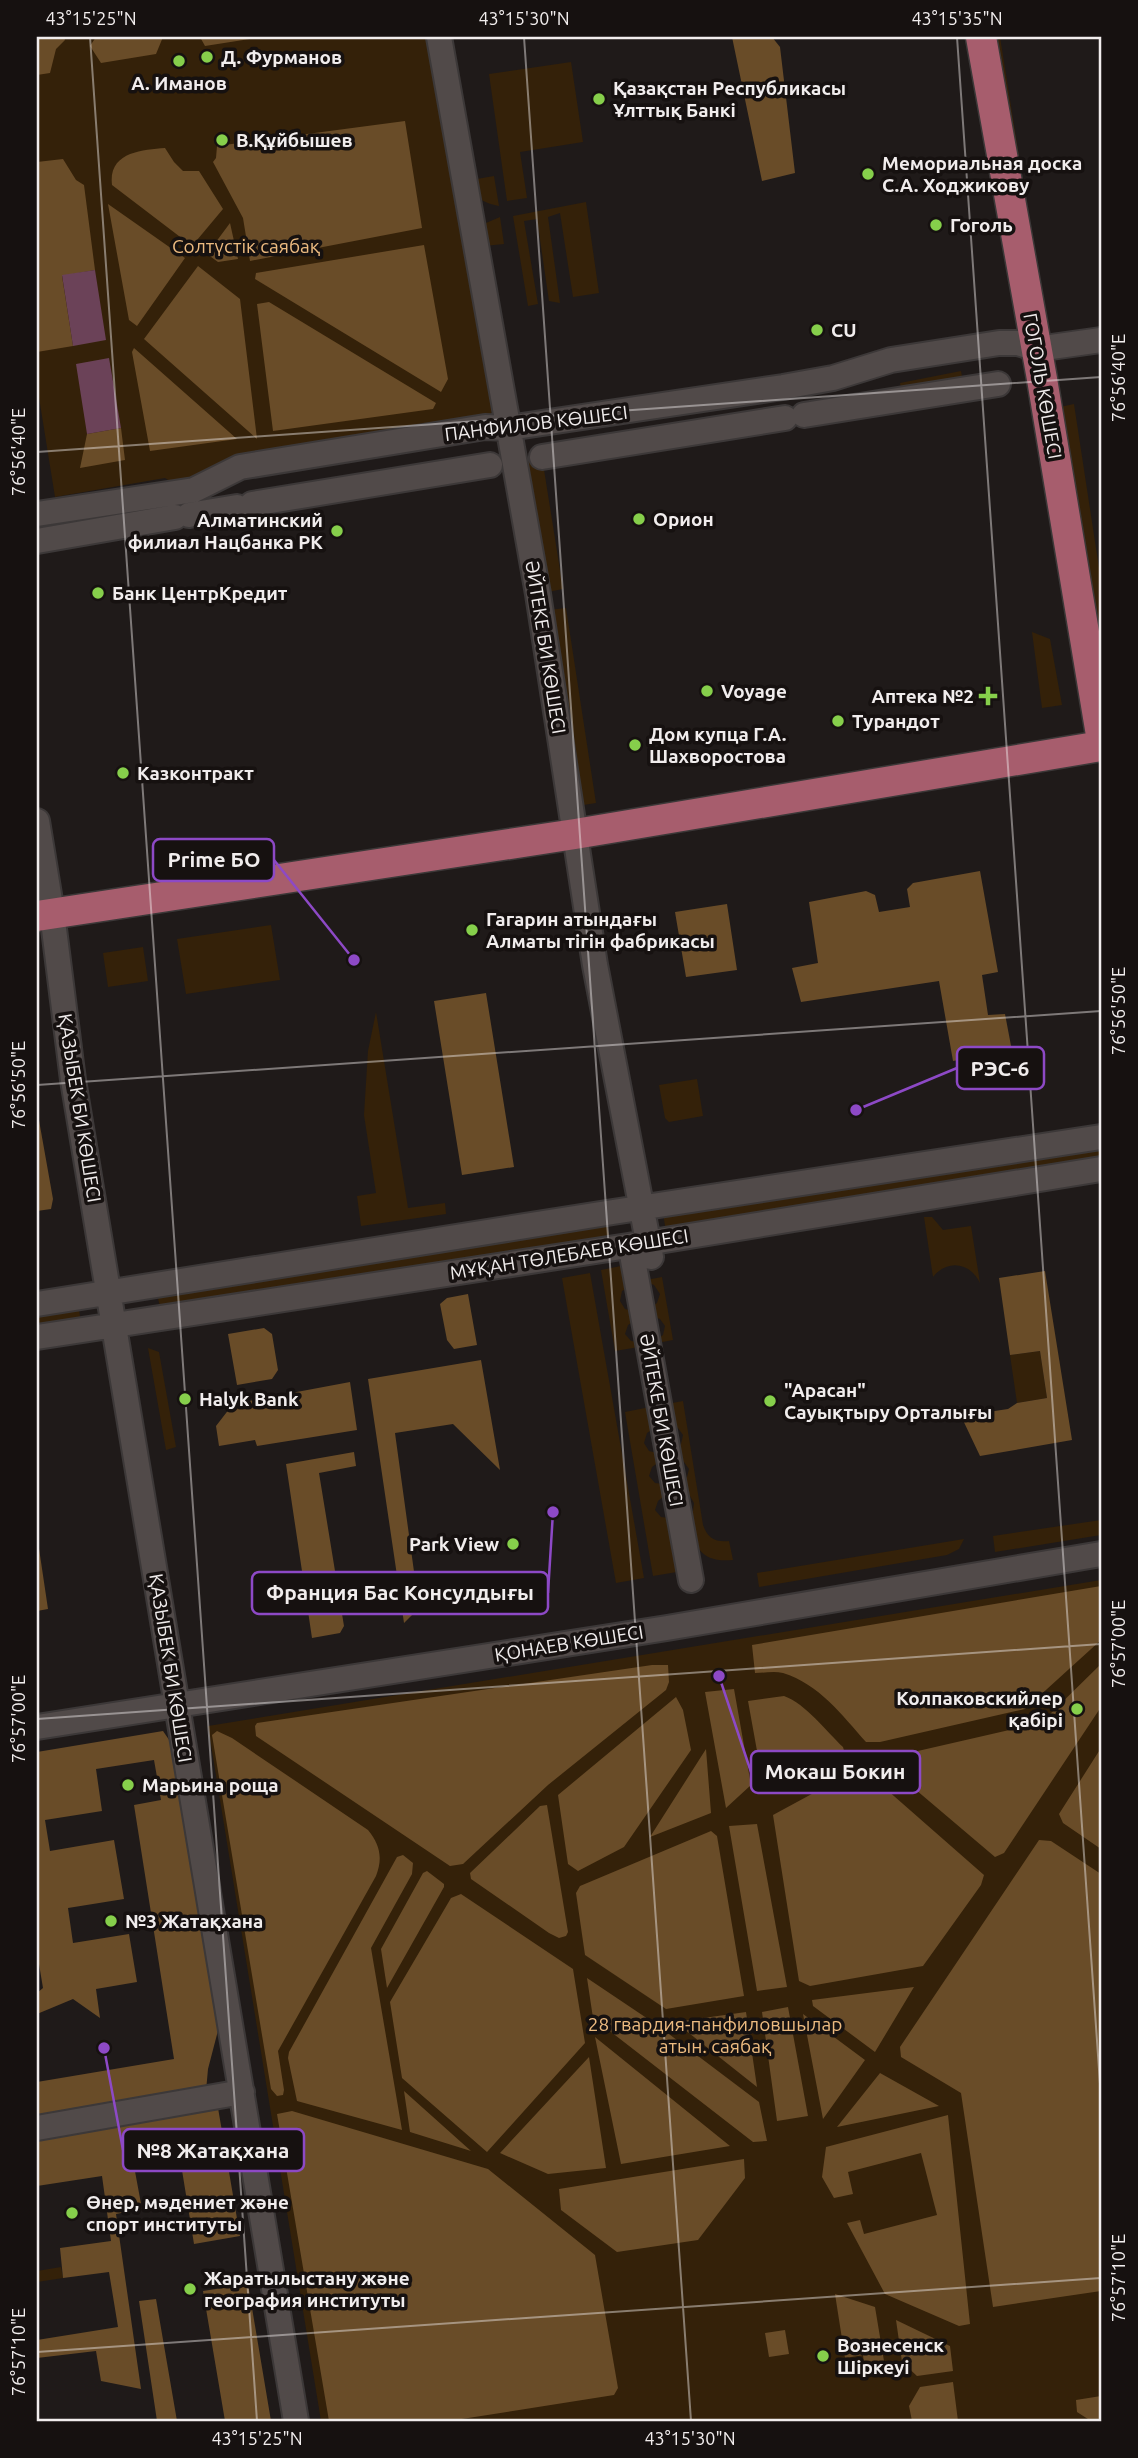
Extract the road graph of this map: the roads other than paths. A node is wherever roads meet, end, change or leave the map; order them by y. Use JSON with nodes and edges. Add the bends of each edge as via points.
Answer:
{"nodes":[{"id":1,"x":439,"y":37,"type":"edge"},
{"id":2,"x":981,"y":37,"type":"edge"},
{"id":3,"x":1101,"y":340,"type":"edge"},
{"id":4,"x":1047,"y":348,"type":"junction"},
{"id":5,"x":998,"y":384,"type":"dead end"},
{"id":6,"x":509,"y":428,"type":"junction"},
{"id":7,"x":542,"y":457,"type":"dead end"},
{"id":8,"x":490,"y":465,"type":"dead end"},
{"id":9,"x":37,"y":514,"type":"edge"},
{"id":10,"x":37,"y":541,"type":"edge"},
{"id":11,"x":1101,"y":735,"type":"edge"},
{"id":12,"x":1101,"y":746,"type":"edge"},
{"id":13,"x":37,"y":821,"type":"edge"},
{"id":14,"x":575,"y":834,"type":"junction"},
{"id":15,"x":44,"y":914,"type":"edge"},
{"id":16,"x":1101,"y":1138,"type":"edge"},
{"id":17,"x":1101,"y":1168,"type":"edge"},
{"id":18,"x":640,"y":1208,"type":"junction"},
{"id":19,"x":644,"y":1253,"type":"junction"},
{"id":20,"x":109,"y":1292,"type":"junction"},
{"id":21,"x":37,"y":1304,"type":"edge"},
{"id":22,"x":114,"y":1324,"type":"junction"},
{"id":23,"x":37,"y":1337,"type":"edge"},
{"id":24,"x":1101,"y":1554,"type":"edge"},
{"id":25,"x":691,"y":1580,"type":"dead end"},
{"id":26,"x":177,"y":1704,"type":"junction"},
{"id":27,"x":37,"y":1727,"type":"edge"},
{"id":28,"x":242,"y":2092,"type":"junction"},
{"id":29,"x":37,"y":2128,"type":"edge"},
{"id":30,"x":296,"y":2421,"type":"edge"}],
"edges":[{"from":1,"to":6,"type":"street","name":"ӘЙТЕКЕ БИ КӨШЕСІ"},
{"from":2,"to":4,"type":"main road","name":"ГОГОЛЬ КӨШЕСІ"},
{"from":3,"to":4,"type":"street","name":"ПАНФИЛОВ КӨШЕСІ"},
{"from":4,"to":6,"type":"street","name":"ПАНФИЛОВ КӨШЕСІ","via":[[990,344],[891,360],[783,387]]},
{"from":4,"to":11,"type":"main road","name":"ГОГОЛЬ КӨШЕСІ"},
{"from":5,"to":7,"type":"street","name":"ПАНФИЛОВ КӨШЕСІ"},
{"from":6,"to":9,"type":"street","name":"ПАНФИЛОВ КӨШЕСІ","via":[[485,427],[240,467],[194,490]]},
{"from":6,"to":14,"type":"street","name":"ӘЙТЕКЕ БИ КӨШЕСІ"},
{"from":8,"to":10,"type":"street","name":"ПАНФИЛОВ КӨШЕСІ"},
{"from":12,"to":14,"type":"main road"},
{"from":13,"to":15,"type":"street"},
{"from":14,"to":15,"type":"main road"},
{"from":14,"to":18,"type":"street","name":"ӘЙТЕКЕ БИ КӨШЕСІ"},
{"from":15,"to":20,"type":"street","name":"ҚАЗЫБЕК БИ КӨШЕСІ"},
{"from":16,"to":18,"type":"street","name":"МҰҚАН ТӨЛЕБАЕВ КӨШЕСІ"},
{"from":17,"to":19,"type":"street","name":"МҰҚАН ТӨЛЕБАЕВ КӨШЕСІ"},
{"from":18,"to":19,"type":"street","name":"ӘЙТЕКЕ БИ КӨШЕСІ"},
{"from":18,"to":20,"type":"street","name":"МҰҚАН ТӨЛЕБАЕВ КӨШЕСІ"},
{"from":19,"to":22,"type":"street","name":"МҰҚАН ТӨЛЕБАЕВ КӨШЕСІ"},
{"from":19,"to":25,"type":"street","name":"ӘЙТЕКЕ БИ КӨШЕСІ"},
{"from":20,"to":21,"type":"street","name":"МҰҚАН ТӨЛЕБАЕВ КӨШЕСІ"},
{"from":20,"to":22,"type":"street","name":"ҚАЗЫБЕК БИ КӨШЕСІ"},
{"from":22,"to":23,"type":"street","name":"МҰҚАН ТӨЛЕБАЕВ КӨШЕСІ"},
{"from":22,"to":26,"type":"street","name":"ҚАЗЫБЕК БИ КӨШЕСІ"},
{"from":24,"to":26,"type":"street","name":"ҚОНАЕВ КӨШЕСІ"},
{"from":26,"to":27,"type":"street","name":"ҚОНАЕВ КӨШЕСІ"},
{"from":26,"to":28,"type":"street","name":"ҚАЗЫБЕК БИ КӨШЕСІ"},
{"from":28,"to":29,"type":"street"},
{"from":28,"to":30,"type":"street","name":"ҚАЗЫБЕК БИ КӨШЕСІ"}]}
